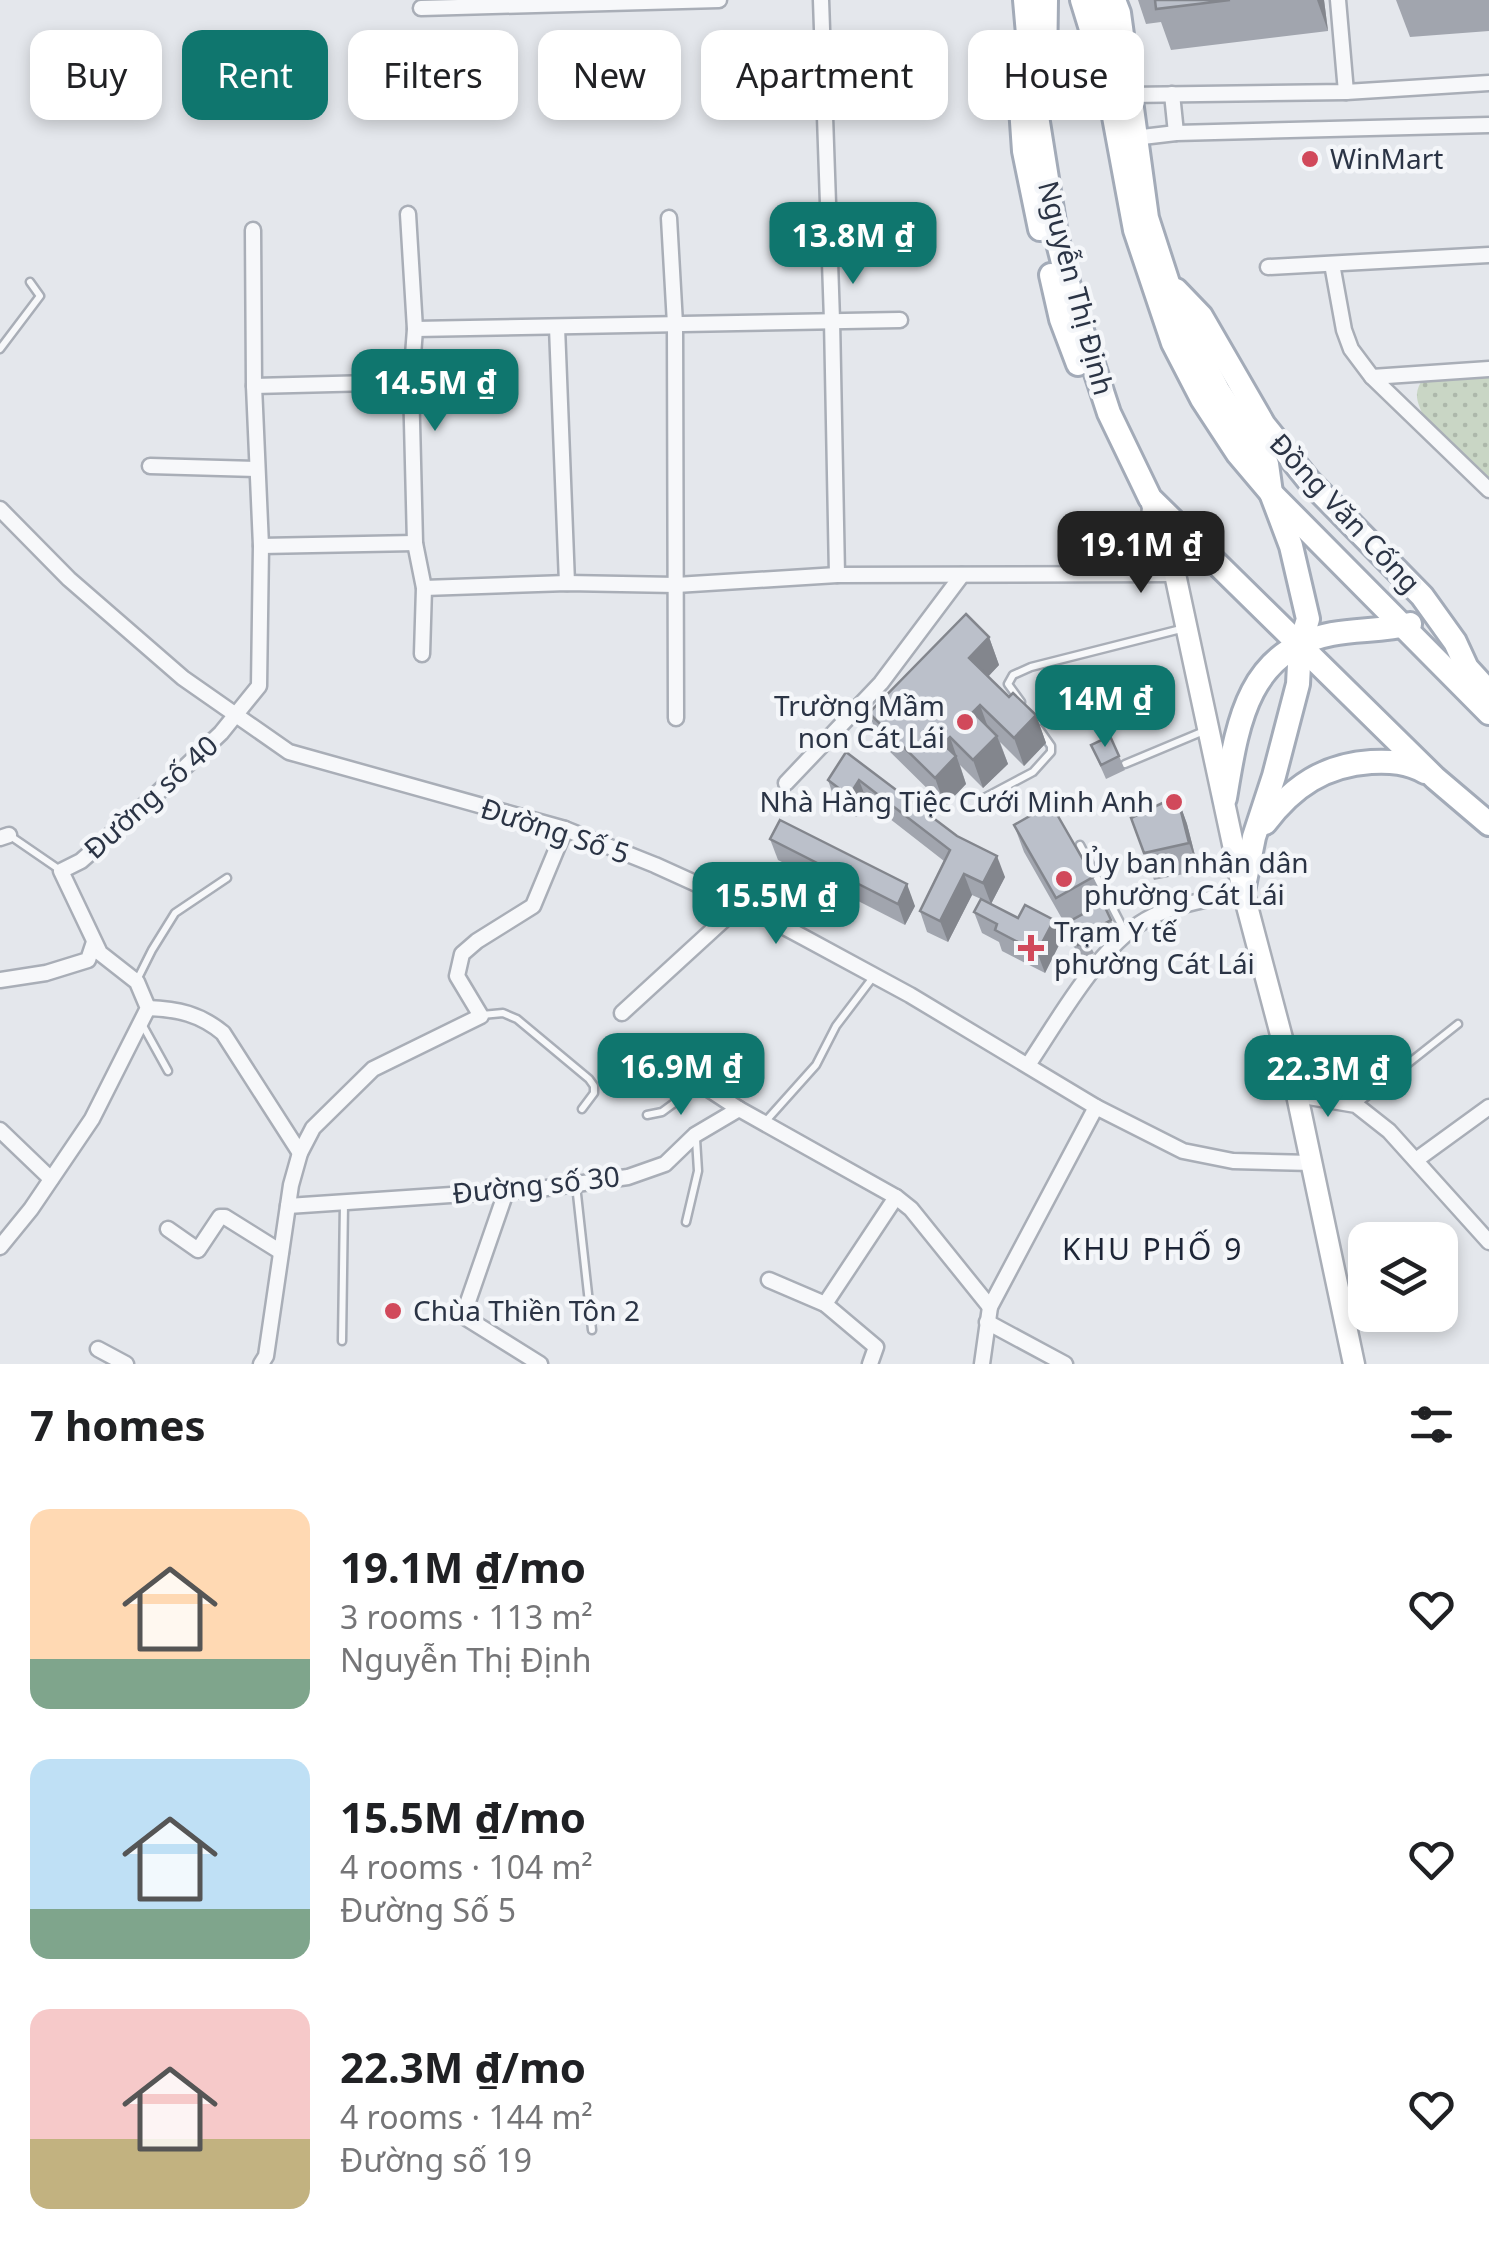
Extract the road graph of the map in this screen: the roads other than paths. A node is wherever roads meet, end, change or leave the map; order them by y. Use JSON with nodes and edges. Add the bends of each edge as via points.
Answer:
{"nodes":[{"id":1,"x":719,"y":0,"type":"edge"},
{"id":2,"x":821,"y":0,"type":"edge"},
{"id":3,"x":1010,"y":0,"type":"edge"},
{"id":4,"x":1025,"y":0,"type":"edge"},
{"id":5,"x":1046,"y":0,"type":"edge"},
{"id":6,"x":1082,"y":0,"type":"edge"},
{"id":7,"x":1338,"y":0,"type":"edge"},
{"id":8,"x":1113,"y":3,"type":"edge"},
{"id":9,"x":420,"y":8,"type":"dead end"},
{"id":10,"x":1093,"y":30,"type":"edge"},
{"id":11,"x":1114,"y":30,"type":"edge"},
{"id":12,"x":1119,"y":30,"type":"edge"},
{"id":13,"x":1489,"y":83,"type":"edge"},
{"id":14,"x":1144,"y":92,"type":"edge"},
{"id":15,"x":1346,"y":92,"type":"junction"},
{"id":16,"x":1172,"y":94,"type":"junction"},
{"id":17,"x":1122,"y":120,"type":"edge"},
{"id":18,"x":1489,"y":125,"type":"edge"},
{"id":19,"x":1176,"y":134,"type":"junction"},
{"id":20,"x":1126,"y":139,"type":"junction"},
{"id":21,"x":1043,"y":162,"type":"junction"},
{"id":22,"x":408,"y":214,"type":"dead end"},
{"id":23,"x":670,"y":218,"type":"dead end"},
{"id":24,"x":253,"y":230,"type":"dead end"},
{"id":25,"x":1489,"y":254,"type":"edge"},
{"id":26,"x":1332,"y":264,"type":"junction"},
{"id":27,"x":1268,"y":267,"type":"dead end"},
{"id":28,"x":30,"y":282,"type":"dead end"},
{"id":29,"x":1161,"y":288,"type":"junction"},
{"id":30,"x":832,"y":320,"type":"junction"},
{"id":31,"x":900,"y":320,"type":"dead end"},
{"id":32,"x":675,"y":324,"type":"junction"},
{"id":33,"x":557,"y":327,"type":"junction"},
{"id":34,"x":415,"y":329,"type":"junction"},
{"id":35,"x":0,"y":349,"type":"edge"},
{"id":36,"x":1489,"y":369,"type":"edge"},
{"id":37,"x":1372,"y":377,"type":"junction"},
{"id":38,"x":411,"y":382,"type":"junction"},
{"id":39,"x":254,"y":386,"type":"junction"},
{"id":40,"x":1109,"y":413,"type":"junction"},
{"id":41,"x":150,"y":466,"type":"dead end"},
{"id":42,"x":257,"y":469,"type":"junction"},
{"id":43,"x":1489,"y":490,"type":"edge"},
{"id":44,"x":1272,"y":494,"type":"junction"},
{"id":45,"x":1150,"y":498,"type":"junction"},
{"id":46,"x":0,"y":509,"type":"edge"},
{"id":47,"x":415,"y":543,"type":"junction"},
{"id":48,"x":261,"y":546,"type":"junction"},
{"id":49,"x":1106,"y":574,"type":"junction"},
{"id":50,"x":1175,"y":574,"type":"junction"},
{"id":51,"x":837,"y":575,"type":"junction"},
{"id":52,"x":962,"y":575,"type":"junction"},
{"id":53,"x":567,"y":582,"type":"junction"},
{"id":54,"x":676,"y":585,"type":"junction"},
{"id":55,"x":424,"y":588,"type":"junction"},
{"id":56,"x":1438,"y":618,"type":"junction"},
{"id":57,"x":1402,"y":626,"type":"junction"},
{"id":58,"x":1186,"y":628,"type":"junction"},
{"id":59,"x":1372,"y":631,"type":"junction"},
{"id":60,"x":1300,"y":645,"type":"junction"},
{"id":61,"x":422,"y":654,"type":"dead end"},
{"id":62,"x":1431,"y":655,"type":"junction"},
{"id":63,"x":1468,"y":668,"type":"junction"},
{"id":64,"x":1489,"y":692,"type":"edge"},
{"id":65,"x":1489,"y":712,"type":"edge"},
{"id":66,"x":236,"y":717,"type":"junction"},
{"id":67,"x":676,"y":718,"type":"dead end"},
{"id":68,"x":1210,"y":729,"type":"junction"},
{"id":69,"x":1124,"y":764,"type":"dead end"},
{"id":70,"x":786,"y":783,"type":"dead end"},
{"id":71,"x":1443,"y":785,"type":"junction"},
{"id":72,"x":984,"y":798,"type":"dead end"},
{"id":73,"x":1225,"y":798,"type":"junction"},
{"id":74,"x":1489,"y":824,"type":"edge"},
{"id":75,"x":565,"y":830,"type":"junction"},
{"id":76,"x":5,"y":836,"type":"edge"},
{"id":77,"x":1254,"y":838,"type":"junction"},
{"id":78,"x":1489,"y":840,"type":"edge"},
{"id":79,"x":1080,"y":846,"type":"edge"},
{"id":80,"x":61,"y":870,"type":"junction"},
{"id":81,"x":228,"y":878,"type":"dead end"},
{"id":82,"x":1243,"y":891,"type":"junction"},
{"id":83,"x":741,"y":904,"type":"junction"},
{"id":84,"x":1126,"y":933,"type":"junction"},
{"id":85,"x":94,"y":942,"type":"junction"},
{"id":86,"x":874,"y":976,"type":"junction"},
{"id":87,"x":0,"y":980,"type":"edge"},
{"id":88,"x":137,"y":982,"type":"junction"},
{"id":89,"x":622,"y":1013,"type":"dead end"},
{"id":90,"x":145,"y":1016,"type":"junction"},
{"id":91,"x":481,"y":1016,"type":"junction"},
{"id":92,"x":1458,"y":1024,"type":"dead end"},
{"id":93,"x":658,"y":1061,"type":"dead end"},
{"id":94,"x":1028,"y":1064,"type":"junction"},
{"id":95,"x":168,"y":1072,"type":"dead end"},
{"id":96,"x":701,"y":1084,"type":"junction"},
{"id":97,"x":1297,"y":1095,"type":"junction"},
{"id":98,"x":1356,"y":1105,"type":"junction"},
{"id":99,"x":1096,"y":1106,"type":"junction"},
{"id":100,"x":1489,"y":1108,"type":"edge"},
{"id":101,"x":582,"y":1109,"type":"dead end"},
{"id":102,"x":738,"y":1109,"type":"junction"},
{"id":103,"x":647,"y":1115,"type":"dead end"},
{"id":104,"x":764,"y":1122,"type":"junction"},
{"id":105,"x":0,"y":1130,"type":"edge"},
{"id":106,"x":695,"y":1135,"type":"junction"},
{"id":107,"x":300,"y":1153,"type":"junction"},
{"id":108,"x":1416,"y":1160,"type":"junction"},
{"id":109,"x":1312,"y":1163,"type":"junction"},
{"id":110,"x":51,"y":1180,"type":"junction"},
{"id":111,"x":576,"y":1184,"type":"junction"},
{"id":112,"x":506,"y":1192,"type":"junction"},
{"id":113,"x":896,"y":1197,"type":"junction"},
{"id":114,"x":344,"y":1201,"type":"junction"},
{"id":115,"x":288,"y":1206,"type":"junction"},
{"id":116,"x":686,"y":1222,"type":"dead end"},
{"id":117,"x":168,"y":1229,"type":"dead end"},
{"id":118,"x":1489,"y":1242,"type":"edge"},
{"id":119,"x":0,"y":1247,"type":"edge"},
{"id":120,"x":280,"y":1252,"type":"junction"},
{"id":121,"x":768,"y":1280,"type":"dead end"},
{"id":122,"x":825,"y":1304,"type":"junction"},
{"id":123,"x":989,"y":1314,"type":"junction"},
{"id":124,"x":592,"y":1330,"type":"dead end"},
{"id":125,"x":342,"y":1341,"type":"dead end"},
{"id":126,"x":98,"y":1349,"type":"dead end"},
{"id":127,"x":536,"y":1363,"type":"edge"},
{"id":128,"x":126,"y":1364,"type":"edge"},
{"id":129,"x":262,"y":1364,"type":"edge"},
{"id":130,"x":870,"y":1364,"type":"edge"},
{"id":131,"x":982,"y":1364,"type":"edge"},
{"id":132,"x":1065,"y":1364,"type":"edge"},
{"id":133,"x":1354,"y":1364,"type":"edge"}],
"edges":[{"from":1,"to":9,"type":"street"},
{"from":2,"to":30,"type":"street"},
{"from":3,"to":40,"type":"main road","name":"Nguyễn Thị Định","via":[[1024,150],[1053,287],[1082,373]]},
{"from":4,"to":21,"type":"main road","name":"Nguyễn Thị Định"},
{"from":5,"to":21,"type":"main road","name":"Nguyễn Thị Định"},
{"from":6,"to":10,"type":"main road"},
{"from":7,"to":15,"type":"street"},
{"from":8,"to":11,"type":"main road"},
{"from":8,"to":12,"type":"main road"},
{"from":13,"to":15,"type":"street"},
{"from":14,"to":16,"type":"street"},
{"from":15,"to":16,"type":"street"},
{"from":16,"to":19,"type":"street"},
{"from":17,"to":20,"type":"main road"},
{"from":18,"to":19,"type":"street"},
{"from":19,"to":20,"type":"street"},
{"from":20,"to":29,"type":"main road","via":[[1135,230]]},
{"from":21,"to":40,"type":"main road","name":"Nguyễn Thị Định","via":[[1074,306]]},
{"from":22,"to":34,"type":"street"},
{"from":23,"to":32,"type":"street"},
{"from":24,"to":39,"type":"street","name":"Đường số 40"},
{"from":25,"to":26,"type":"street"},
{"from":26,"to":27,"type":"street"},
{"from":26,"to":37,"type":"street","via":[[1344,330]]},
{"from":28,"to":35,"type":"lane","via":[[40,296]]},
{"from":29,"to":44,"type":"main road","via":[[1267,464]]},
{"from":29,"to":56,"type":"main road","name":"Đồng Văn Cống","via":[[1183,294],[1264,425]]},
{"from":30,"to":31,"type":"street"},
{"from":30,"to":32,"type":"street"},
{"from":30,"to":51,"type":"street"},
{"from":32,"to":33,"type":"street"},
{"from":32,"to":54,"type":"street"},
{"from":33,"to":34,"type":"street"},
{"from":33,"to":53,"type":"street"},
{"from":34,"to":38,"type":"street"},
{"from":36,"to":37,"type":"street"},
{"from":37,"to":43,"type":"street"},
{"from":38,"to":39,"type":"street"},
{"from":38,"to":47,"type":"street"},
{"from":39,"to":42,"type":"street","name":"Đường số 40"},
{"from":40,"to":45,"type":"main road","name":"Nguyễn Thị Định"},
{"from":41,"to":42,"type":"street"},
{"from":42,"to":48,"type":"street","name":"Đường số 40"},
{"from":44,"to":57,"type":"main road","name":"Đồng Văn Cống"},
{"from":44,"to":60,"type":"main road","via":[[1303,590],[1308,619]]},
{"from":45,"to":49,"type":"street","via":[[1145,535]]},
{"from":45,"to":50,"type":"main road","name":"Nguyễn Thị Định"},
{"from":45,"to":60,"type":"main road"},
{"from":46,"to":66,"type":"street","name":"Đường Số 5","via":[[69,579]]},
{"from":47,"to":48,"type":"street"},
{"from":47,"to":55,"type":"street"},
{"from":48,"to":66,"type":"street","name":"Đường số 40","via":[[258,686]]},
{"from":49,"to":50,"type":"street"},
{"from":49,"to":52,"type":"street"},
{"from":50,"to":58,"type":"main road","name":"Nguyễn Thị Định"},
{"from":51,"to":52,"type":"street"},
{"from":51,"to":54,"type":"street"},
{"from":52,"to":70,"type":"street","via":[[881,682]]},
{"from":53,"to":54,"type":"street"},
{"from":53,"to":55,"type":"street"},
{"from":54,"to":67,"type":"street"},
{"from":55,"to":61,"type":"street"},
{"from":56,"to":57,"type":"main road"},
{"from":56,"to":63,"type":"main road","name":"Đồng Văn Cống"},
{"from":57,"to":59,"type":"main road"},
{"from":57,"to":62,"type":"main road","name":"Đồng Văn Cống"},
{"from":57,"to":63,"type":"main road","via":[[1436,638]]},
{"from":58,"to":68,"type":"main road","name":"Nguyễn Thị Định"},
{"from":58,"to":72,"type":"lane","via":[[1013,674],[1008,684],[1051,752],[1034,772]]},
{"from":59,"to":60,"type":"main road","via":[[1328,634]]},
{"from":59,"to":62,"type":"main road"},
{"from":60,"to":71,"type":"main road"},
{"from":60,"to":73,"type":"main road","via":[[1261,677],[1245,704]]},
{"from":60,"to":77,"type":"main road","via":[[1295,698]]},
{"from":62,"to":65,"type":"main road","name":"Đồng Văn Cống"},
{"from":63,"to":64,"type":"main road","name":"Đồng Văn Cống"},
{"from":66,"to":75,"type":"street","name":"Đường Số 5","via":[[288,752]]},
{"from":66,"to":80,"type":"street","name":"Đường số 40","via":[[81,861]]},
{"from":68,"to":69,"type":"lane"},
{"from":68,"to":73,"type":"main road","name":"Nguyễn Thị Định"},
{"from":71,"to":74,"type":"main road"},
{"from":71,"to":77,"type":"main road","via":[[1414,765],[1336,766],[1292,792]]},
{"from":71,"to":78,"type":"main road","via":[[1454,807]]},
{"from":73,"to":82,"type":"main road","name":"Nguyễn Thị Định"},
{"from":75,"to":83,"type":"street","name":"Đường Số 5"},
{"from":75,"to":91,"type":"street","via":[[533,906],[462,954],[458,976]]},
{"from":76,"to":80,"type":"lane"},
{"from":77,"to":82,"type":"main road"},
{"from":79,"to":84,"type":"lane"},
{"from":80,"to":85,"type":"street"},
{"from":81,"to":88,"type":"lane","via":[[176,913]]},
{"from":82,"to":84,"type":"street","via":[[1154,916]]},
{"from":82,"to":97,"type":"main road","name":"Nguyễn Thị Định"},
{"from":83,"to":86,"type":"street","name":"Đường Số 5"},
{"from":83,"to":89,"type":"street"},
{"from":84,"to":94,"type":"street"},
{"from":85,"to":87,"type":"street","via":[[88,960]]},
{"from":85,"to":88,"type":"street"},
{"from":86,"to":94,"type":"street","name":"Đường Số 5"},
{"from":86,"to":104,"type":"lane","via":[[816,1066]]},
{"from":88,"to":90,"type":"street"},
{"from":90,"to":95,"type":"lane"},
{"from":90,"to":107,"type":"street","via":[[185,1012],[223,1033]]},
{"from":90,"to":110,"type":"street","via":[[92,1119]]},
{"from":91,"to":101,"type":"lane","via":[[517,1019],[589,1080],[594,1092]]},
{"from":91,"to":107,"type":"street","via":[[373,1070],[342,1095]]},
{"from":92,"to":98,"type":"lane"},
{"from":93,"to":96,"type":"street"},
{"from":94,"to":99,"type":"street","name":"Đường Số 5"},
{"from":96,"to":102,"type":"street"},
{"from":96,"to":103,"type":"lane"},
{"from":97,"to":98,"type":"street"},
{"from":97,"to":109,"type":"main road","name":"Nguyễn Thị Định"},
{"from":98,"to":108,"type":"street"},
{"from":99,"to":109,"type":"street","name":"Đường Số 5","via":[[1183,1151]]},
{"from":99,"to":123,"type":"street"},
{"from":100,"to":108,"type":"street"},
{"from":102,"to":104,"type":"street"},
{"from":102,"to":106,"type":"street","name":"Đường số 30"},
{"from":104,"to":113,"type":"street"},
{"from":105,"to":110,"type":"street"},
{"from":106,"to":111,"type":"street","name":"Đường số 30","via":[[665,1164]]},
{"from":106,"to":116,"type":"lane","via":[[698,1171]]},
{"from":107,"to":115,"type":"street"},
{"from":108,"to":118,"type":"street"},
{"from":109,"to":133,"type":"main road","name":"Nguyễn Thị Định"},
{"from":110,"to":119,"type":"street"},
{"from":111,"to":112,"type":"street","name":"Đường số 30"},
{"from":111,"to":124,"type":"lane"},
{"from":112,"to":114,"type":"street","name":"Đường số 30"},
{"from":112,"to":127,"type":"street","via":[[463,1316]]},
{"from":113,"to":122,"type":"street"},
{"from":113,"to":123,"type":"street"},
{"from":114,"to":115,"type":"street","name":"Đường số 30"},
{"from":114,"to":125,"type":"lane"},
{"from":115,"to":120,"type":"street"},
{"from":117,"to":120,"type":"street","via":[[198,1250],[225,1218]]},
{"from":120,"to":129,"type":"street"},
{"from":121,"to":122,"type":"street"},
{"from":122,"to":130,"type":"street","via":[[876,1347]]},
{"from":123,"to":131,"type":"street"},
{"from":123,"to":132,"type":"street"},
{"from":126,"to":128,"type":"street"}]}
